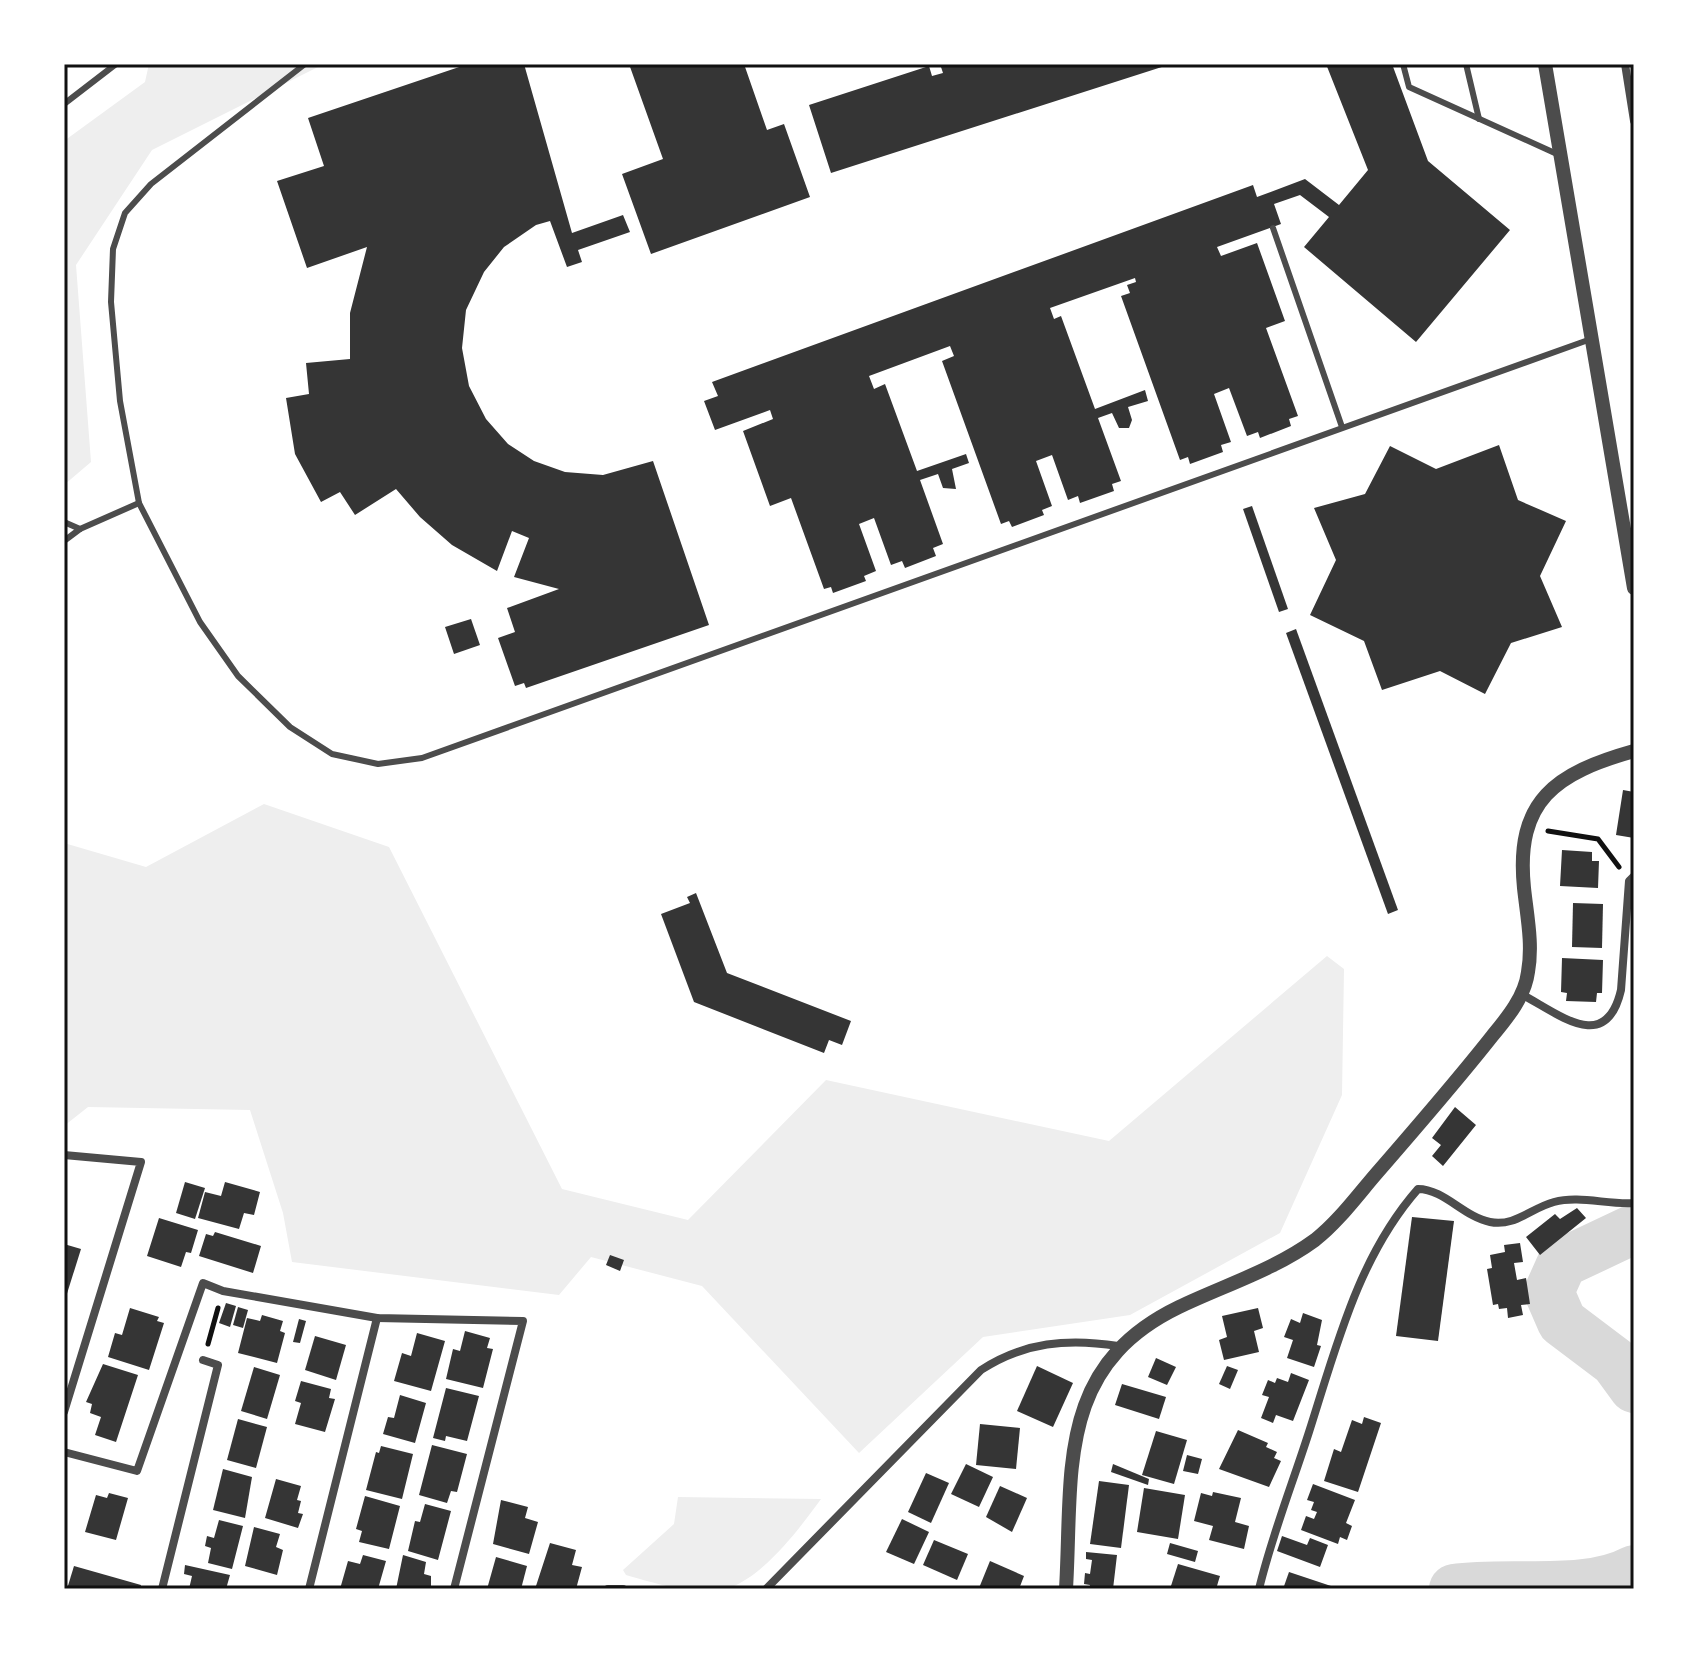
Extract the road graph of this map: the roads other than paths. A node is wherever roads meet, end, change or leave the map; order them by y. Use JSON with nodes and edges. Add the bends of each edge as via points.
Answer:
{"nodes":[{"id":1,"x":116,"y":64,"type":"edge"},
{"id":2,"x":305,"y":64,"type":"edge"},
{"id":3,"x":1403,"y":64,"type":"edge"},
{"id":4,"x":1466,"y":64,"type":"edge"},
{"id":5,"x":1545,"y":64,"type":"edge"},
{"id":6,"x":1625,"y":64,"type":"edge"},
{"id":7,"x":64,"y":104,"type":"edge"},
{"id":8,"x":1479,"y":119,"type":"junction"},
{"id":9,"x":1634,"y":121,"type":"edge"},
{"id":10,"x":1561,"y":155,"type":"junction"},
{"id":11,"x":1273,"y":228,"type":"dead end"},
{"id":12,"x":1593,"y":339,"type":"junction"},
{"id":13,"x":1342,"y":427,"type":"junction"},
{"id":14,"x":139,"y":503,"type":"junction"},
{"id":15,"x":64,"y":522,"type":"edge"},
{"id":16,"x":80,"y":529,"type":"junction"},
{"id":17,"x":64,"y":541,"type":"edge"},
{"id":18,"x":1634,"y":588,"type":"edge"},
{"id":19,"x":1634,"y":751,"type":"edge"},
{"id":20,"x":1631,"y":878,"type":"edge"},
{"id":21,"x":1521,"y":994,"type":"junction"},
{"id":22,"x":64,"y":1155,"type":"edge"},
{"id":23,"x":1634,"y":1203,"type":"edge"},
{"id":24,"x":377,"y":1318,"type":"junction"},
{"id":25,"x":1118,"y":1346,"type":"junction"},
{"id":26,"x":203,"y":1360,"type":"road end"},
{"id":27,"x":64,"y":1412,"type":"edge"},
{"id":28,"x":64,"y":1452,"type":"edge"},
{"id":29,"x":162,"y":1589,"type":"edge"},
{"id":30,"x":309,"y":1589,"type":"edge"},
{"id":31,"x":454,"y":1589,"type":"edge"},
{"id":32,"x":608,"y":1589,"type":"edge"},
{"id":33,"x":623,"y":1589,"type":"edge"},
{"id":34,"x":766,"y":1589,"type":"edge"},
{"id":35,"x":1066,"y":1589,"type":"edge"},
{"id":36,"x":1259,"y":1589,"type":"edge"}],
"edges":[{"from":1,"to":7,"type":"lane"},
{"from":2,"to":14,"type":"lane","via":[[151,184],[125,213],[113,249],[111,302],[120,401]]},
{"from":3,"to":8,"type":"lane","via":[[1409,87]]},
{"from":4,"to":8,"type":"lane"},
{"from":5,"to":10,"type":"street"},
{"from":6,"to":9,"type":"street"},
{"from":8,"to":10,"type":"lane"},
{"from":10,"to":12,"type":"street"},
{"from":11,"to":13,"type":"lane"},
{"from":12,"to":13,"type":"lane"},
{"from":12,"to":18,"type":"street"},
{"from":13,"to":14,"type":"lane","via":[[422,758],[378,764],[332,754],[290,727],[238,676],[200,622]]},
{"from":14,"to":16,"type":"lane"},
{"from":15,"to":16,"type":"lane"},
{"from":16,"to":17,"type":"lane"},
{"from":19,"to":21,"type":"street","via":[[1572,773],[1541,799],[1526,830],[1522,851],[1530,939]]},
{"from":20,"to":21,"type":"street","via":[[1621,990],[1609,1019],[1584,1026]]},
{"from":21,"to":25,"type":"street","via":[[1493,1036],[1316,1239],[1159,1317]]},
{"from":22,"to":27,"type":"street","via":[[141,1162]]},
{"from":23,"to":36,"type":"street","via":[[1554,1202],[1514,1222],[1491,1223],[1429,1189],[1418,1189],[1386,1233],[1346,1316]]},
{"from":24,"to":28,"type":"street","via":[[203,1283],[137,1471]]},
{"from":24,"to":30,"type":"street"},
{"from":24,"to":31,"type":"street","via":[[523,1321]]},
{"from":25,"to":34,"type":"street","via":[[1028,1346],[981,1370]]},
{"from":25,"to":35,"type":"street","via":[[1087,1399],[1077,1429]]},
{"from":26,"to":29,"type":"street","via":[[218,1365]]},
{"from":32,"to":33,"type":"street"}]}
